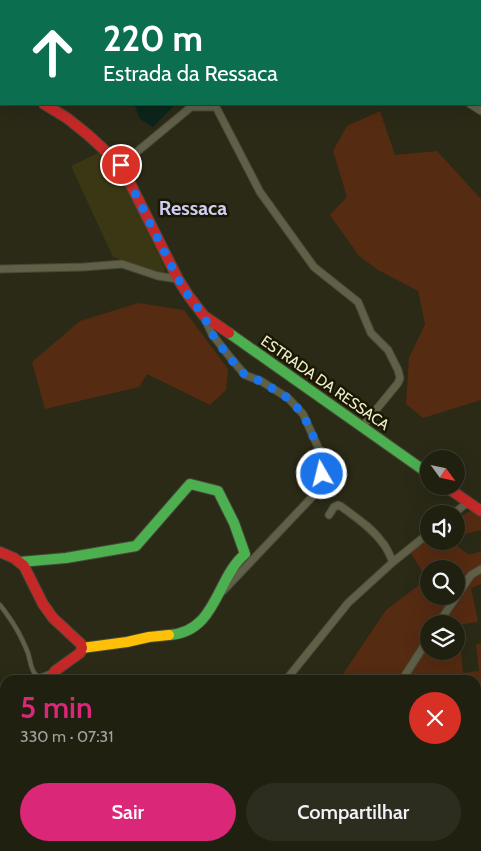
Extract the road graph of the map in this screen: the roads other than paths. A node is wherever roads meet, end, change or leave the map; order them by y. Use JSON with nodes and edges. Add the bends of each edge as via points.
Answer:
{"nodes":[{"id":1,"x":46,"y":105,"type":"edge"},
{"id":2,"x":192,"y":105,"type":"edge"},
{"id":3,"x":121,"y":165,"type":"junction"},
{"id":4,"x":0,"y":269,"type":"edge"},
{"id":5,"x":178,"y":279,"type":"junction"},
{"id":6,"x":204,"y":316,"type":"junction"},
{"id":7,"x":362,"y":426,"type":"junction"},
{"id":8,"x":420,"y":468,"type":"edge"},
{"id":9,"x":458,"y":495,"type":"edge"},
{"id":10,"x":468,"y":502,"type":"junction"},
{"id":11,"x":464,"y":505,"type":"edge"},
{"id":12,"x":481,"y":511,"type":"edge"},
{"id":13,"x":330,"y":514,"type":"dead end"},
{"id":14,"x":420,"y":540,"type":"edge"},
{"id":15,"x":0,"y":552,"type":"edge"},
{"id":16,"x":20,"y":562,"type":"junction"},
{"id":17,"x":393,"y":562,"type":"junction"},
{"id":18,"x":481,"y":569,"type":"edge"},
{"id":19,"x":218,"y":596,"type":"junction"},
{"id":20,"x":0,"y":605,"type":"edge"},
{"id":21,"x":444,"y":615,"type":"edge"},
{"id":22,"x":82,"y":648,"type":"junction"},
{"id":23,"x":420,"y":652,"type":"edge"},
{"id":24,"x":55,"y":671,"type":"junction"},
{"id":25,"x":37,"y":675,"type":"edge"},
{"id":26,"x":45,"y":675,"type":"edge"},
{"id":27,"x":52,"y":675,"type":"edge"},
{"id":28,"x":290,"y":675,"type":"edge"},
{"id":29,"x":405,"y":675,"type":"edge"}],
"edges":[{"from":1,"to":3,"type":"street","via":[[88,134]]},
{"from":2,"to":3,"type":"street"},
{"from":2,"to":7,"type":"street","via":[[216,108],[260,192],[314,267],[358,302],[370,332],[388,350],[400,378]]},
{"from":3,"to":5,"type":"street"},
{"from":4,"to":5,"type":"street","via":[[122,264]]},
{"from":5,"to":6,"type":"street","name":"ESTRADA DA RESSACA"},
{"from":6,"to":7,"type":"street","name":"ESTRADA DA RESSACA"},
{"from":6,"to":19,"type":"street","via":[[212,334],[245,375],[288,398],[303,414],[318,447],[322,474],[314,495]]},
{"from":7,"to":8,"type":"street","name":"ESTRADA DA RESSACA"},
{"from":9,"to":10,"type":"street"},
{"from":10,"to":11,"type":"street"},
{"from":10,"to":12,"type":"street"},
{"from":13,"to":17,"type":"street","via":[[338,505],[349,512],[381,540]]},
{"from":14,"to":17,"type":"street"},
{"from":15,"to":16,"type":"street"},
{"from":16,"to":19,"type":"street","via":[[136,546],[190,484],[218,491],[245,554]]},
{"from":16,"to":22,"type":"street","via":[[53,618]]},
{"from":17,"to":28,"type":"street","via":[[348,603]]},
{"from":18,"to":21,"type":"street","via":[[471,575]]},
{"from":19,"to":22,"type":"street","via":[[198,624],[186,631]]},
{"from":20,"to":25,"type":"lane","via":[[21,636]]},
{"from":22,"to":24,"type":"street","via":[[80,653]]},
{"from":23,"to":29,"type":"street"},
{"from":24,"to":26,"type":"lane"},
{"from":24,"to":27,"type":"street"}]}
